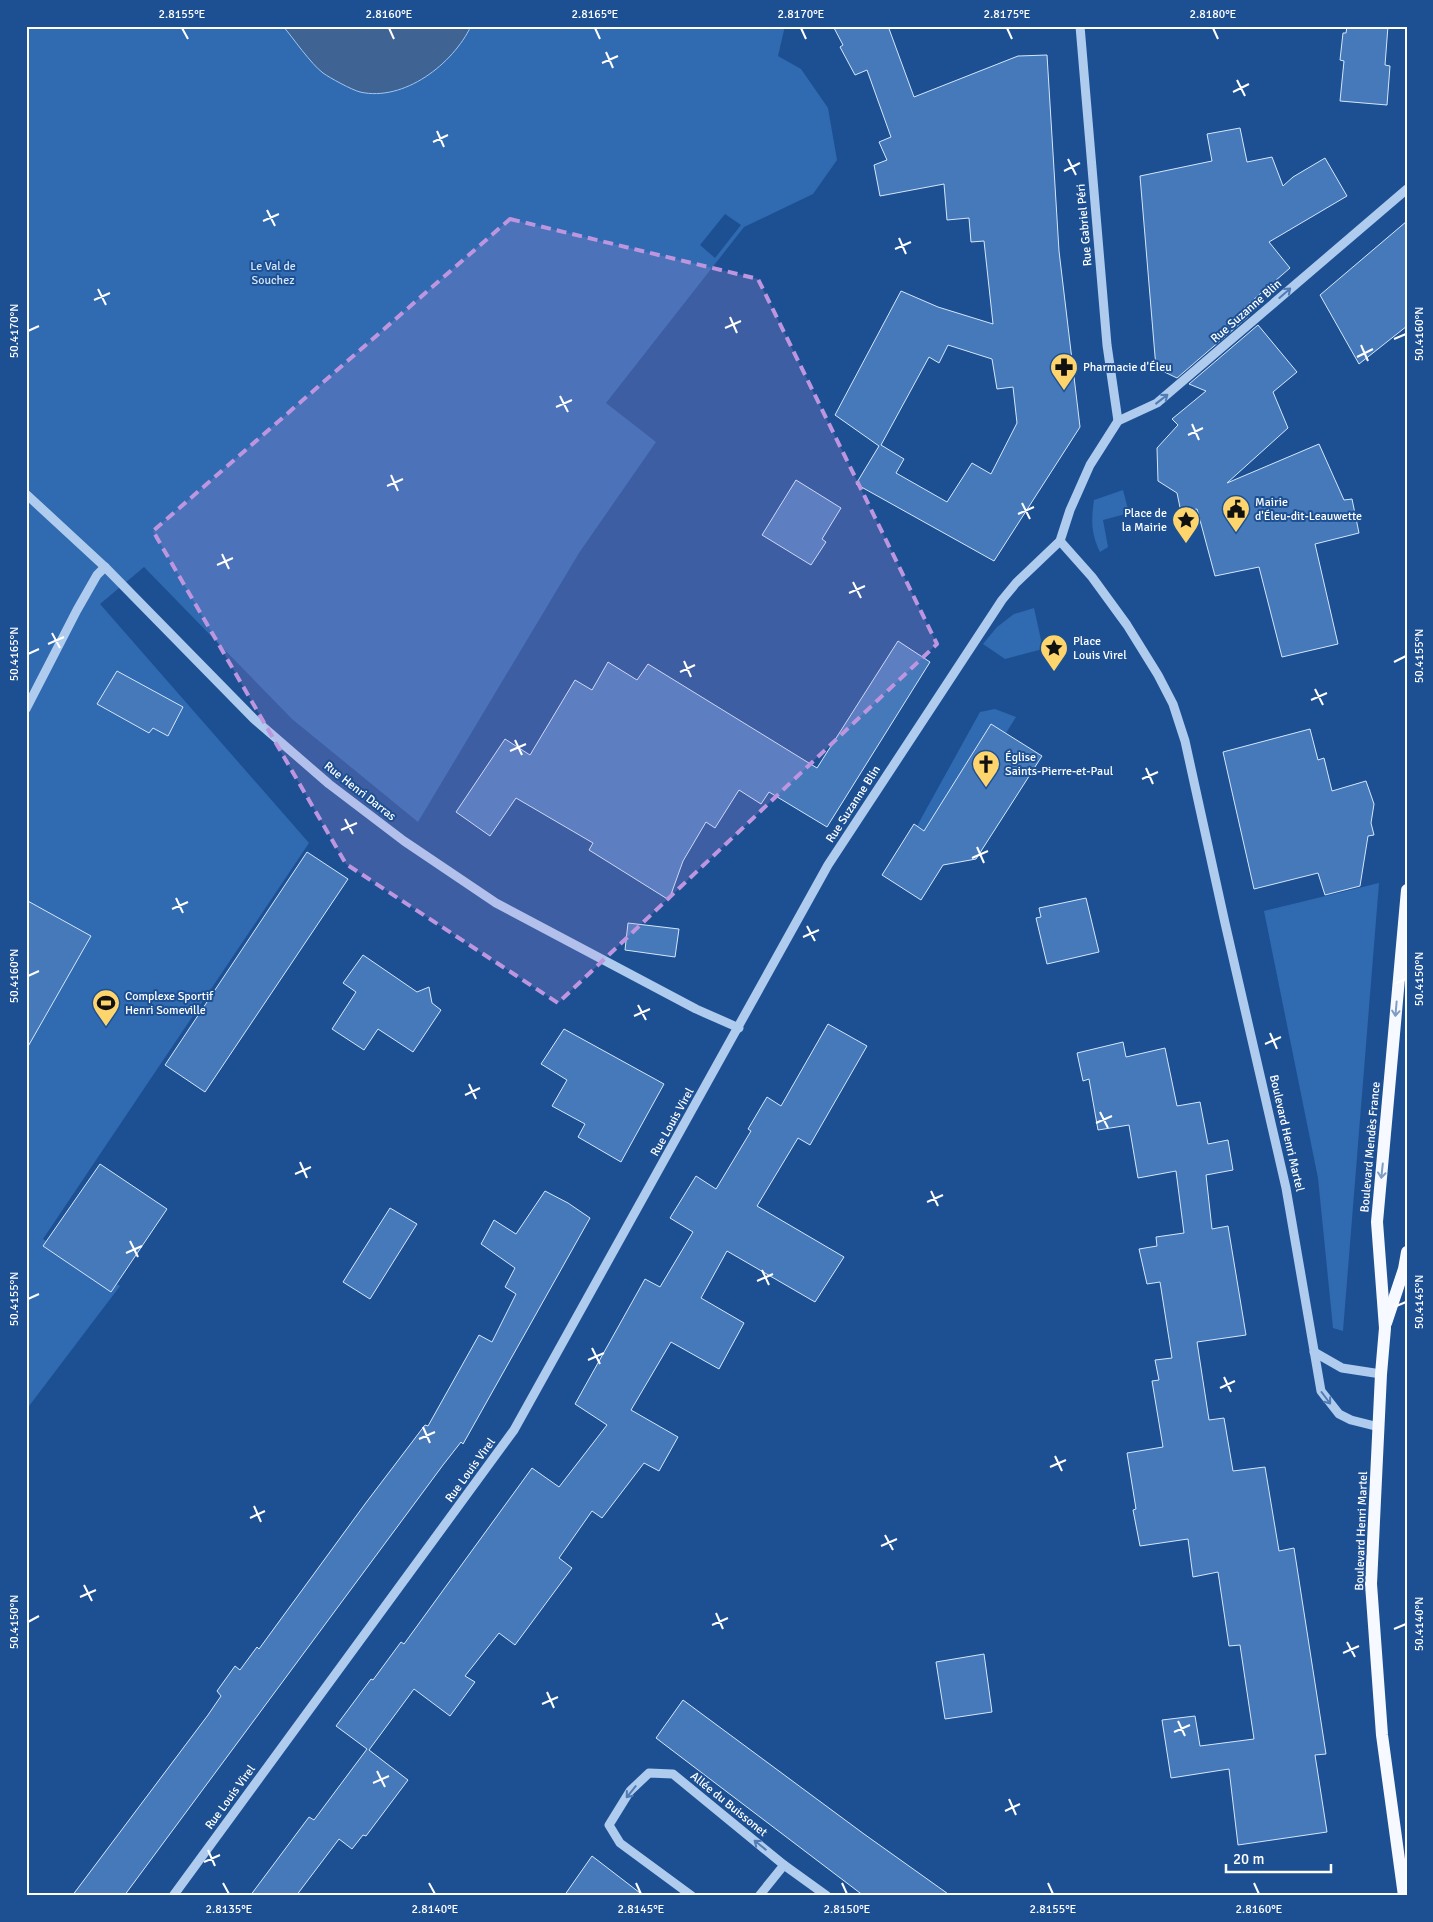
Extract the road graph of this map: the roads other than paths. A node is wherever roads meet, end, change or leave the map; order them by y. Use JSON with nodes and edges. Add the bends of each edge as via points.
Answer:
{"nodes":[{"id":1,"x":1080,"y":26,"type":"edge"},
{"id":2,"x":1407,"y":189,"type":"edge"},
{"id":3,"x":1118,"y":421,"type":"junction"},
{"id":4,"x":26,"y":494,"type":"edge"},
{"id":5,"x":1060,"y":541,"type":"junction"},
{"id":6,"x":105,"y":567,"type":"junction"},
{"id":7,"x":26,"y":709,"type":"edge"},
{"id":8,"x":1407,"y":890,"type":"edge"},
{"id":9,"x":738,"y":1028,"type":"junction"},
{"id":10,"x":1407,"y":1252,"type":"edge"},
{"id":11,"x":1385,"y":1328,"type":"junction"},
{"id":12,"x":1314,"y":1352,"type":"junction"},
{"id":13,"x":1381,"y":1374,"type":"junction"},
{"id":14,"x":1379,"y":1427,"type":"junction"},
{"id":15,"x":784,"y":1865,"type":"junction"},
{"id":16,"x":173,"y":1896,"type":"edge"},
{"id":17,"x":692,"y":1896,"type":"edge"},
{"id":18,"x":759,"y":1896,"type":"edge"},
{"id":19,"x":827,"y":1896,"type":"edge"},
{"id":20,"x":1404,"y":1896,"type":"edge"}],
"edges":[{"from":1,"to":3,"type":"street","name":"Rue Gabriel Péri","via":[[1107,345]]},
{"from":3,"to":2,"type":"street","name":"Rue Suzanne Blin","one_way":true,"via":[[1157,403]]},
{"from":3,"to":5,"type":"street","via":[[1090,466]]},
{"from":4,"to":6,"type":"street","name":"Rue Henri Darras"},
{"from":5,"to":9,"type":"street","name":"Rue Suzanne Blin","via":[[1002,600],[828,865]]},
{"from":5,"to":12,"type":"street","name":"Boulevard Henri Martel","via":[[1092,577],[1127,625],[1173,704],[1185,741],[1286,1188]]},
{"from":6,"to":7,"type":"street","via":[[77,610]]},
{"from":6,"to":9,"type":"street","name":"Rue Henri Darras","via":[[254,719],[328,784],[404,841],[496,903]]},
{"from":8,"to":11,"type":"main road","name":"Boulevard Mendès France","one_way":true,"via":[[1377,1222]]},
{"from":9,"to":16,"type":"street","name":"Rue Louis Virel","via":[[514,1430]]},
{"from":10,"to":11,"type":"main road"},
{"from":11,"to":13,"type":"main road"},
{"from":12,"to":13,"type":"street","via":[[1342,1368]]},
{"from":12,"to":14,"type":"street","name":"Boulevard Henri Martel","one_way":true,"via":[[1321,1391],[1339,1414]]},
{"from":13,"to":14,"type":"main road"},
{"from":14,"to":20,"type":"main road","name":"Boulevard Henri Martel","via":[[1372,1584],[1382,1735]]},
{"from":15,"to":17,"type":"street","name":"Allée du Buissonet","one_way":true,"via":[[673,1774],[649,1773],[630,1791],[609,1824],[620,1843]]},
{"from":15,"to":18,"type":"street"},
{"from":15,"to":19,"type":"street","name":"Allée du Buissonet"}]}
